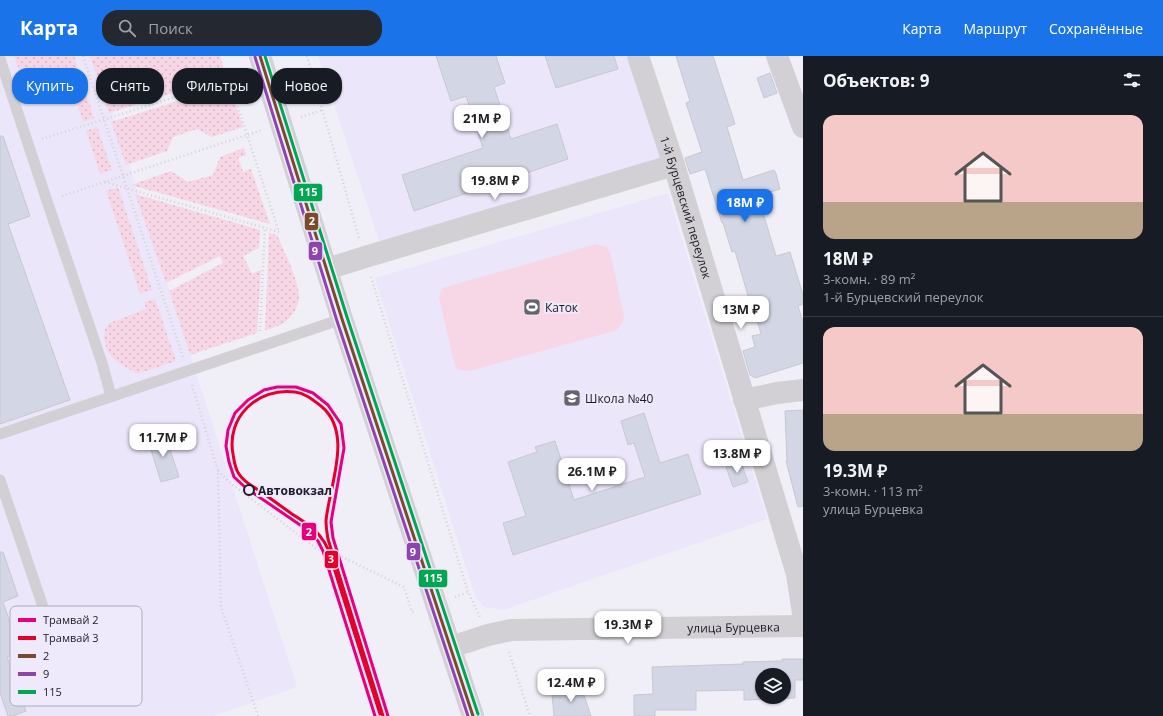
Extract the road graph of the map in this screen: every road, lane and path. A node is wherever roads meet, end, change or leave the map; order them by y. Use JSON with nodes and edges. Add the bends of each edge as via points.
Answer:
{"nodes":[{"id":1,"x":83,"y":56,"type":"edge"},
{"id":2,"x":260,"y":56,"type":"edge"},
{"id":3,"x":307,"y":56,"type":"edge"},
{"id":4,"x":638,"y":56,"type":"edge"},
{"id":5,"x":777,"y":56,"type":"edge"},
{"id":6,"x":0,"y":59,"type":"edge"},
{"id":7,"x":323,"y":110,"type":"junction"},
{"id":8,"x":104,"y":120,"type":"junction"},
{"id":9,"x":282,"y":124,"type":"junction"},
{"id":10,"x":803,"y":127,"type":"edge"},
{"id":11,"x":247,"y":135,"type":"junction"},
{"id":12,"x":28,"y":144,"type":"junction"},
{"id":13,"x":674,"y":165,"type":"junction"},
{"id":14,"x":122,"y":176,"type":"junction"},
{"id":15,"x":105,"y":182,"type":"junction"},
{"id":16,"x":126,"y":188,"type":"junction"},
{"id":17,"x":47,"y":201,"type":"junction"},
{"id":18,"x":265,"y":228,"type":"junction"},
{"id":19,"x":365,"y":257,"type":"junction"},
{"id":20,"x":327,"y":269,"type":"junction"},
{"id":21,"x":342,"y":319,"type":"junction"},
{"id":22,"x":260,"y":347,"type":"junction"},
{"id":23,"x":188,"y":371,"type":"junction"},
{"id":24,"x":803,"y":390,"type":"edge"},
{"id":25,"x":111,"y":396,"type":"junction"},
{"id":26,"x":744,"y":400,"type":"junction"},
{"id":27,"x":0,"y":434,"type":"edge"},
{"id":28,"x":218,"y":471,"type":"junction"},
{"id":29,"x":0,"y":480,"type":"edge"},
{"id":30,"x":43,"y":606,"type":"edge"},
{"id":31,"x":412,"y":612,"type":"dead end"},
{"id":32,"x":803,"y":613,"type":"edge"},
{"id":33,"x":803,"y":626,"type":"edge"},
{"id":34,"x":488,"y":635,"type":"junction"},
{"id":35,"x":451,"y":647,"type":"junction"},
{"id":36,"x":258,"y":716,"type":"edge"},
{"id":37,"x":473,"y":716,"type":"edge"},
{"id":38,"x":530,"y":716,"type":"edge"}],
"edges":[{"from":1,"to":8,"type":"path"},
{"from":2,"to":9,"type":"main road"},
{"from":3,"to":7,"type":"path"},
{"from":4,"to":13,"type":"street","name":"1-й Бурцевский переулок"},
{"from":5,"to":10,"type":"street"},
{"from":6,"to":12,"type":"lane"},
{"from":7,"to":9,"type":"path"},
{"from":7,"to":19,"type":"path"},
{"from":8,"to":11,"type":"path","via":[[229,80]]},
{"from":8,"to":12,"type":"path"},
{"from":8,"to":14,"type":"path"},
{"from":9,"to":11,"type":"path"},
{"from":9,"to":20,"type":"main road"},
{"from":11,"to":14,"type":"path"},
{"from":11,"to":18,"type":"path","via":[[279,232]]},
{"from":12,"to":17,"type":"lane"},
{"from":13,"to":19,"type":"street"},
{"from":13,"to":26,"type":"street","name":"1-й Бурцевский переулок"},
{"from":14,"to":15,"type":"path"},
{"from":14,"to":16,"type":"path"},
{"from":15,"to":16,"type":"path"},
{"from":15,"to":17,"type":"path"},
{"from":16,"to":18,"type":"path"},
{"from":16,"to":23,"type":"path"},
{"from":17,"to":25,"type":"lane"},
{"from":18,"to":22,"type":"path"},
{"from":19,"to":20,"type":"street"},
{"from":19,"to":34,"type":"path","via":[[468,592]]},
{"from":20,"to":21,"type":"main road"},
{"from":21,"to":22,"type":"lane"},
{"from":21,"to":35,"type":"main road"},
{"from":22,"to":23,"type":"lane"},
{"from":23,"to":25,"type":"lane"},
{"from":23,"to":28,"type":"path"},
{"from":24,"to":26,"type":"street"},
{"from":25,"to":27,"type":"lane"},
{"from":26,"to":32,"type":"street","name":"1-й Бурцевский переулок","via":[[797,574]]},
{"from":28,"to":31,"type":"path","via":[[317,549],[338,554],[404,587]]},
{"from":28,"to":36,"type":"path","via":[[221,607]]},
{"from":29,"to":30,"type":"lane"},
{"from":33,"to":34,"type":"street","name":"улица Бурцевка","via":[[511,630]]},
{"from":34,"to":35,"type":"street","name":"улица Бурцевка"},
{"from":34,"to":38,"type":"path","via":[[508,650]]},
{"from":35,"to":37,"type":"main road"}]}
